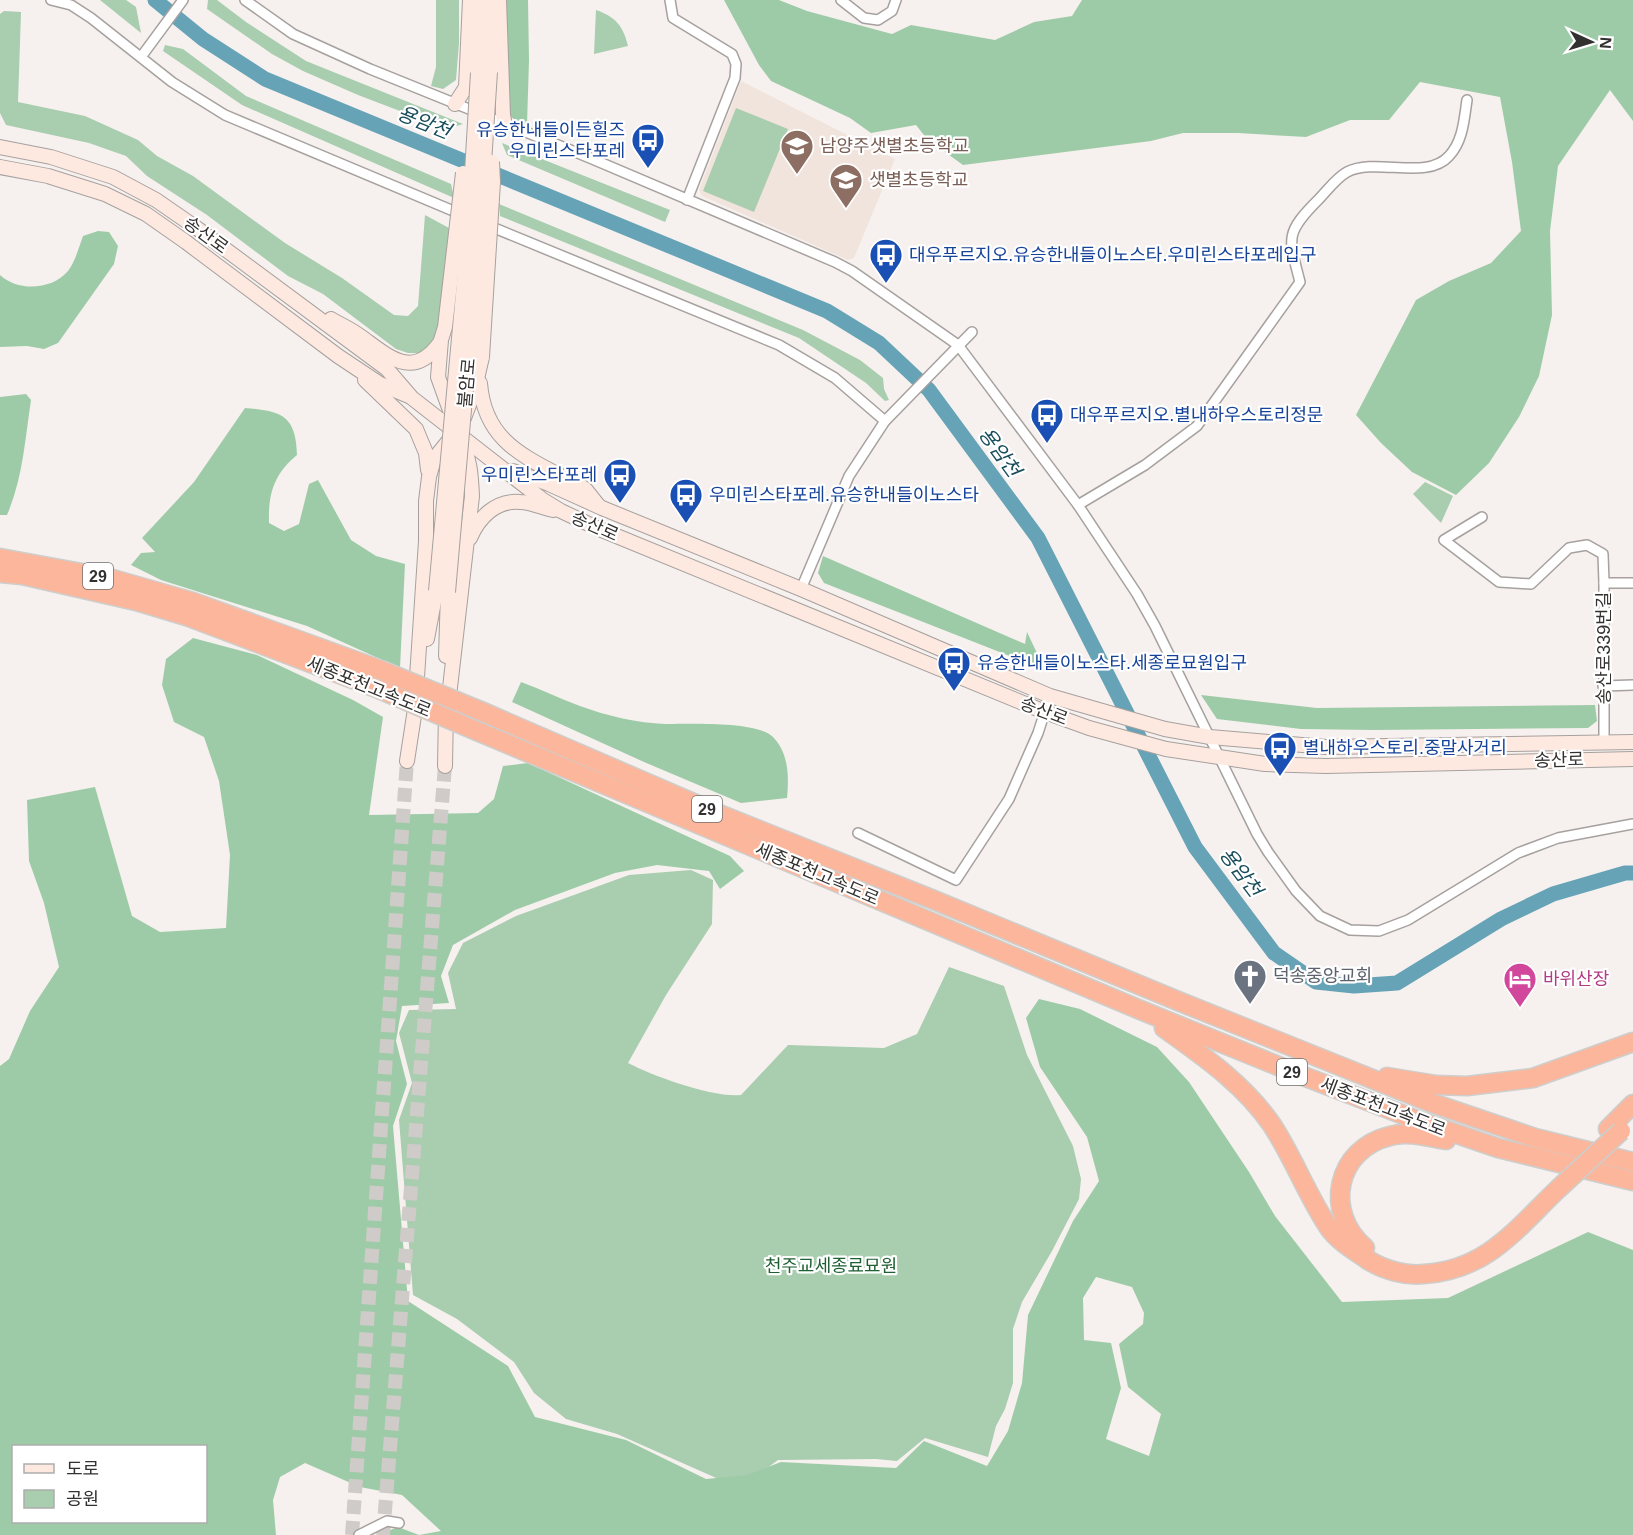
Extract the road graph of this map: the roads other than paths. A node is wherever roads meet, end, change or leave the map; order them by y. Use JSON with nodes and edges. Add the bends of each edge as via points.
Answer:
{"nodes":[{"id":1,"x":51,"y":0,"type":"edge"},
{"id":2,"x":183,"y":0,"type":"edge"},
{"id":3,"x":245,"y":0,"type":"edge"},
{"id":4,"x":470,"y":0,"type":"edge"},
{"id":5,"x":480,"y":0,"type":"edge"},
{"id":6,"x":490,"y":0,"type":"edge"},
{"id":7,"x":499,"y":0,"type":"edge"},
{"id":8,"x":670,"y":0,"type":"edge"},
{"id":9,"x":841,"y":0,"type":"edge"},
{"id":10,"x":896,"y":0,"type":"edge"},
{"id":11,"x":141,"y":57,"type":"junction"},
{"id":12,"x":484,"y":72,"type":"junction"},
{"id":13,"x":1467,"y":100,"type":"dead end"},
{"id":14,"x":455,"y":104,"type":"junction"},
{"id":15,"x":505,"y":125,"type":"junction"},
{"id":16,"x":0,"y":147,"type":"edge"},
{"id":17,"x":0,"y":167,"type":"edge"},
{"id":18,"x":687,"y":200,"type":"junction"},
{"id":19,"x":284,"y":293,"type":"junction"},
{"id":20,"x":972,"y":332,"type":"dead end"},
{"id":21,"x":441,"y":340,"type":"junction"},
{"id":22,"x":957,"y":345,"type":"junction"},
{"id":23,"x":345,"y":360,"type":"junction"},
{"id":24,"x":480,"y":373,"type":"junction"},
{"id":25,"x":412,"y":398,"type":"junction"},
{"id":26,"x":885,"y":421,"type":"junction"},
{"id":27,"x":457,"y":432,"type":"junction"},
{"id":28,"x":502,"y":467,"type":"junction"},
{"id":29,"x":429,"y":477,"type":"junction"},
{"id":30,"x":1078,"y":505,"type":"junction"},
{"id":31,"x":602,"y":508,"type":"junction"},
{"id":32,"x":561,"y":511,"type":"junction"},
{"id":33,"x":1482,"y":517,"type":"dead end"},
{"id":34,"x":465,"y":551,"type":"junction"},
{"id":35,"x":0,"y":558,"type":"edge"},
{"id":36,"x":0,"y":573,"type":"edge"},
{"id":37,"x":1604,"y":583,"type":"junction"},
{"id":38,"x":1633,"y":583,"type":"edge"},
{"id":39,"x":801,"y":589,"type":"junction"},
{"id":40,"x":442,"y":591,"type":"junction"},
{"id":41,"x":191,"y":609,"type":"junction"},
{"id":42,"x":1633,"y":685,"type":"edge"},
{"id":43,"x":1603,"y":686,"type":"junction"},
{"id":44,"x":1050,"y":696,"type":"junction"},
{"id":45,"x":416,"y":702,"type":"junction"},
{"id":46,"x":1044,"y":712,"type":"junction"},
{"id":47,"x":447,"y":723,"type":"junction"},
{"id":48,"x":1210,"y":737,"type":"junction"},
{"id":49,"x":1633,"y":742,"type":"edge"},
{"id":50,"x":1604,"y":743,"type":"junction"},
{"id":51,"x":1220,"y":757,"type":"junction"},
{"id":52,"x":1633,"y":759,"type":"edge"},
{"id":53,"x":407,"y":761,"type":"tunnel mouth"},
{"id":54,"x":445,"y":766,"type":"tunnel mouth"},
{"id":55,"x":1633,"y":824,"type":"edge"},
{"id":56,"x":858,"y":833,"type":"dead end"},
{"id":57,"x":1138,"y":1010,"type":"junction"},
{"id":58,"x":1633,"y":1042,"type":"edge"},
{"id":59,"x":1320,"y":1058,"type":"junction"},
{"id":60,"x":1633,"y":1104,"type":"edge"},
{"id":61,"x":1621,"y":1126,"type":"edge"},
{"id":62,"x":1498,"y":1148,"type":"junction"},
{"id":63,"x":1633,"y":1162,"type":"edge"},
{"id":64,"x":1633,"y":1181,"type":"edge"},
{"id":65,"x":1552,"y":1187,"type":"junction"},
{"id":66,"x":399,"y":1523,"type":"dead end"},
{"id":67,"x":359,"y":1535,"type":"edge"}],
"edges":[{"from":1,"to":11,"type":"street","via":[[71,5]]},
{"from":2,"to":11,"type":"street"},
{"from":3,"to":14,"type":"street","via":[[292,34]]},
{"from":4,"to":14,"type":"street","via":[[466,87]]},
{"from":5,"to":12,"type":"street","name":"불암로"},
{"from":6,"to":12,"type":"street","name":"불암로"},
{"from":7,"to":15,"type":"street"},
{"from":8,"to":18,"type":"street","via":[[673,18],[732,54],[736,64],[735,78]]},
{"from":9,"to":10,"type":"street","via":[[864,18],[878,20],[892,11]]},
{"from":11,"to":26,"type":"street","via":[[225,115],[779,345],[835,378]]},
{"from":12,"to":21,"type":"street","bridge":true,"via":[[468,133]]},
{"from":12,"to":24,"type":"street","bridge":true,"via":[[493,182]]},
{"from":12,"to":40,"type":"street","name":"불암로","bridge":true},
{"from":13,"to":30,"type":"street","via":[[1462,136],[1448,157],[1432,167],[1365,167],[1346,172],[1300,218],[1290,243],[1300,282],[1197,426],[1145,465]]},
{"from":14,"to":15,"type":"street"},
{"from":15,"to":18,"type":"street"},
{"from":16,"to":19,"type":"street","name":"송산로","via":[[51,157],[113,177],[156,200]]},
{"from":17,"to":23,"type":"street","name":"송산로","via":[[48,176],[105,194],[146,214]]},
{"from":18,"to":22,"type":"street","via":[[852,271]]},
{"from":19,"to":21,"type":"street","via":[[358,334],[397,361],[414,363],[429,357]]},
{"from":19,"to":25,"type":"street","name":"송산로","via":[[387,369]]},
{"from":20,"to":22,"type":"street"},
{"from":21,"to":27,"type":"street","via":[[438,376]]},
{"from":22,"to":26,"type":"street"},
{"from":22,"to":30,"type":"street"},
{"from":23,"to":25,"type":"street","name":"송산로","via":[[380,384]]},
{"from":23,"to":29,"type":"street","via":[[416,429],[426,453]]},
{"from":24,"to":27,"type":"street","via":[[470,407]]},
{"from":24,"to":31,"type":"street","via":[[481,396],[501,438],[525,457],[585,489]]},
{"from":25,"to":27,"type":"street","name":"송산로"},
{"from":26,"to":39,"type":"street","via":[[849,476]]},
{"from":27,"to":28,"type":"street","name":"송산로"},
{"from":27,"to":29,"type":"street","via":[[434,459]]},
{"from":27,"to":34,"type":"street","via":[[471,468],[472,496]]},
{"from":28,"to":31,"type":"street","name":"송산로"},
{"from":28,"to":32,"type":"street","name":"송산로"},
{"from":29,"to":45,"type":"street"},
{"from":30,"to":48,"type":"street","via":[[1137,594]]},
{"from":31,"to":39,"type":"street","name":"송산로"},
{"from":32,"to":34,"type":"street","via":[[522,501],[501,504],[482,517]]},
{"from":32,"to":46,"type":"street","name":"송산로"},
{"from":33,"to":37,"type":"street","via":[[1444,540],[1499,582],[1531,584],[1569,548],[1587,545],[1603,554]]},
{"from":34,"to":47,"type":"street"},
{"from":35,"to":41,"type":"highway","name":"세종포천고속도로","number":"29","via":[[109,578]]},
{"from":36,"to":41,"type":"highway","name":"세종포천고속도로","number":"29"},
{"from":37,"to":38,"type":"street","name":"송산로339번길"},
{"from":37,"to":43,"type":"street","name":"송산로339번길"},
{"from":39,"to":44,"type":"street","name":"송산로"},
{"from":40,"to":45,"type":"street","name":"불암로"},
{"from":40,"to":47,"type":"street","name":"불암로"},
{"from":41,"to":57,"type":"highway","name":"세종포천고속도로","number":"29","bridge":true},
{"from":41,"to":59,"type":"highway","name":"세종포천고속도로","number":"29","bridge":true,"via":[[381,670],[714,812]]},
{"from":42,"to":43,"type":"street"},
{"from":43,"to":50,"type":"street","name":"송산로339번길"},
{"from":44,"to":46,"type":"street"},
{"from":44,"to":48,"type":"street","name":"송산로","via":[[1165,729]]},
{"from":45,"to":53,"type":"street","name":"불암로"},
{"from":46,"to":51,"type":"street","name":"송산로","via":[[1166,749]]},
{"from":46,"to":56,"type":"street","via":[[1009,800],[956,880]]},
{"from":47,"to":54,"type":"street","name":"불암로"},
{"from":48,"to":50,"type":"street","name":"송산로","via":[[1326,747]]},
{"from":48,"to":51,"type":"street"},
{"from":49,"to":50,"type":"street","name":"송산로"},
{"from":51,"to":52,"type":"street","name":"송산로","via":[[1265,764],[1326,766]]},
{"from":51,"to":55,"type":"street","via":[[1257,834],[1296,891],[1320,916],[1350,930],[1379,931],[1408,920],[1509,858],[1558,838]]},
{"from":57,"to":62,"type":"highway","name":"세종포천고속도로","number":"29","via":[[1411,1118]]},
{"from":57,"to":65,"type":"highway","via":[[1243,1090],[1271,1124],[1331,1230],[1375,1264],[1420,1275],[1457,1270],[1497,1247]]},
{"from":58,"to":59,"type":"highway","via":[[1533,1078],[1467,1086],[1397,1079]]},
{"from":59,"to":63,"type":"highway","name":"세종포천고속도로","number":"29","via":[[1432,1103],[1535,1138]]},
{"from":60,"to":61,"type":"highway"},
{"from":61,"to":65,"type":"highway","bridge":true},
{"from":62,"to":64,"type":"highway","name":"세종포천고속도로","number":"29"},
{"from":62,"to":65,"type":"highway","via":[[1406,1134],[1371,1144],[1353,1159],[1343,1177],[1340,1201],[1345,1223],[1358,1241],[1380,1256],[1407,1264],[1440,1262],[1484,1245]]},
{"from":66,"to":67,"type":"street","via":[[387,1521]]}]}
